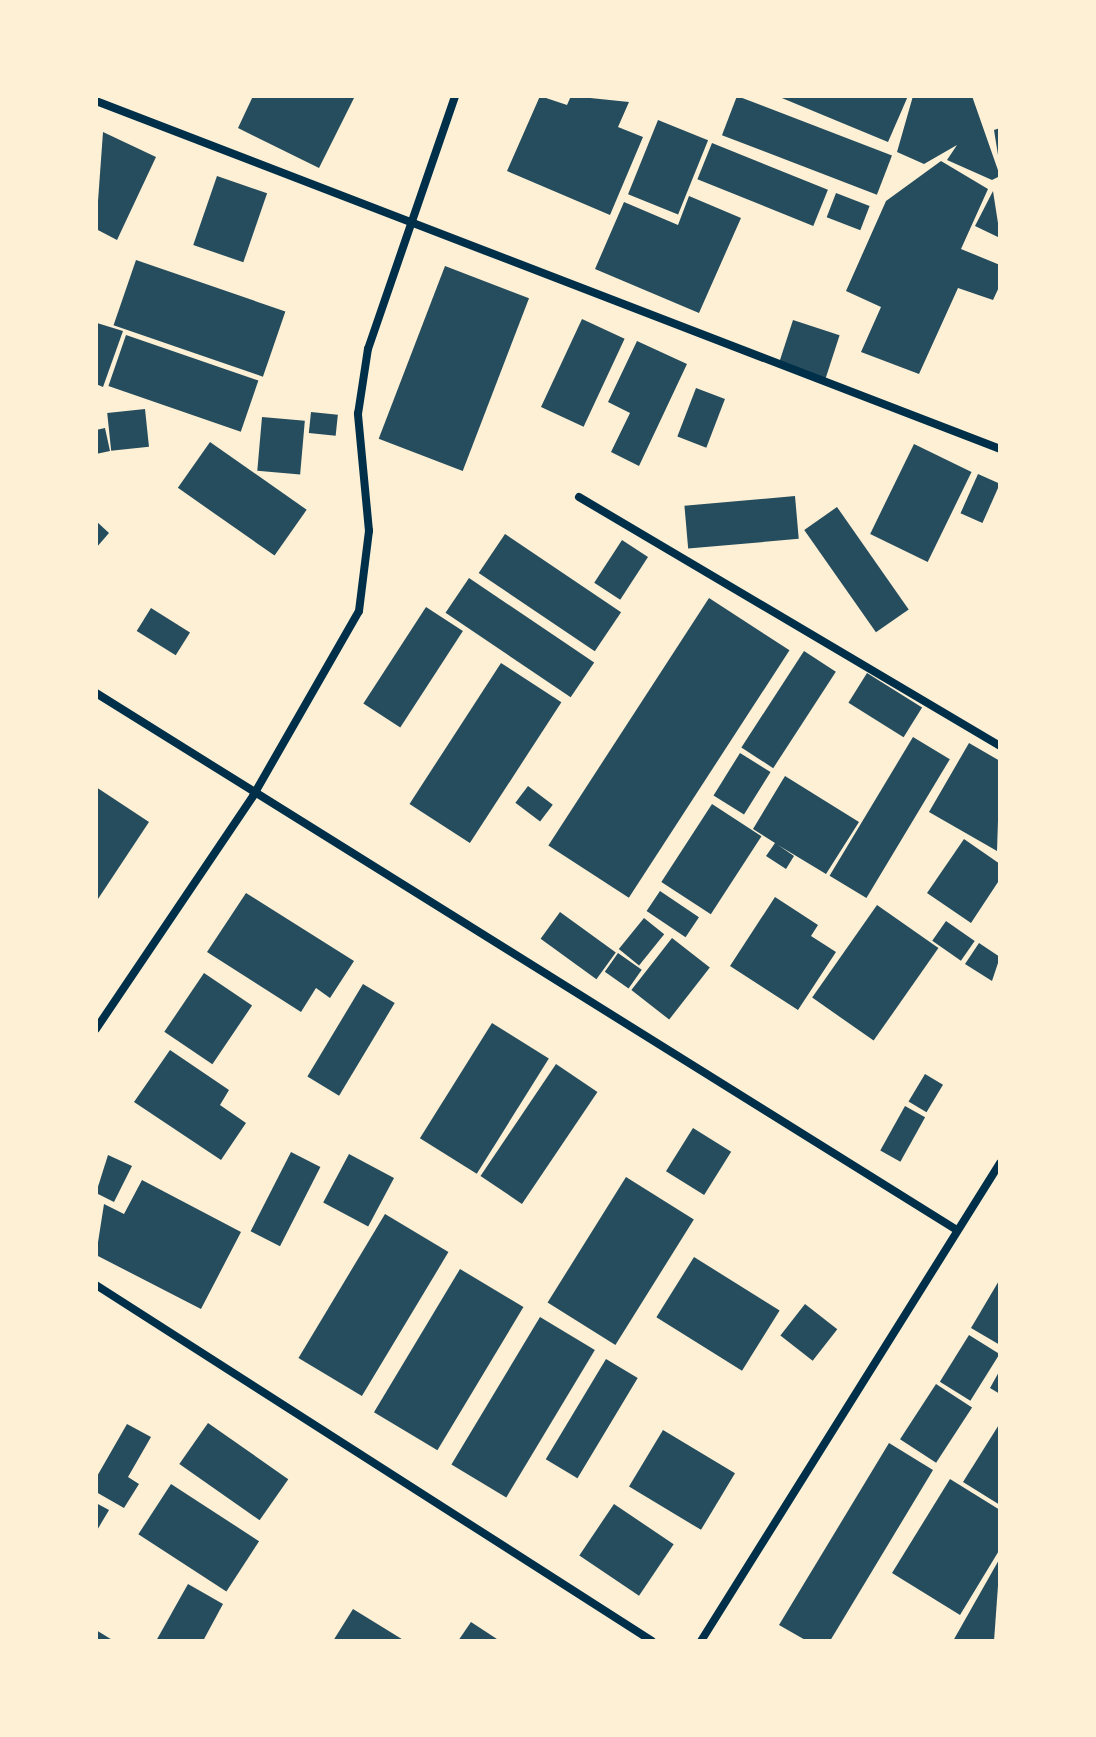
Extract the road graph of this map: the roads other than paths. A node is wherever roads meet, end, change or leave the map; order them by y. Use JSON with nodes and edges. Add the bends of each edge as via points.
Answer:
{"nodes":[{"id":1,"x":455,"y":96,"type":"edge"},
{"id":2,"x":96,"y":101,"type":"edge"},
{"id":3,"x":408,"y":227,"type":"junction"},
{"id":4,"x":1000,"y":449,"type":"edge"},
{"id":5,"x":579,"y":497,"type":"dead end"},
{"id":6,"x":96,"y":693,"type":"edge"},
{"id":7,"x":1000,"y":746,"type":"edge"},
{"id":8,"x":253,"y":796,"type":"junction"},
{"id":9,"x":96,"y":1029,"type":"edge"},
{"id":10,"x":1000,"y":1163,"type":"edge"},
{"id":11,"x":955,"y":1229,"type":"junction"},
{"id":12,"x":96,"y":1285,"type":"edge"},
{"id":13,"x":652,"y":1641,"type":"edge"},
{"id":14,"x":701,"y":1641,"type":"edge"}],
"edges":[{"from":1,"to":3,"type":"street"},
{"from":2,"to":3,"type":"street"},
{"from":3,"to":4,"type":"street"},
{"from":3,"to":8,"type":"street","via":[[368,349],[358,414],[369,531],[359,611]]},
{"from":5,"to":7,"type":"street"},
{"from":6,"to":8,"type":"street"},
{"from":8,"to":9,"type":"street"},
{"from":8,"to":11,"type":"street"},
{"from":10,"to":11,"type":"street"},
{"from":11,"to":14,"type":"street"},
{"from":12,"to":13,"type":"street"}]}
